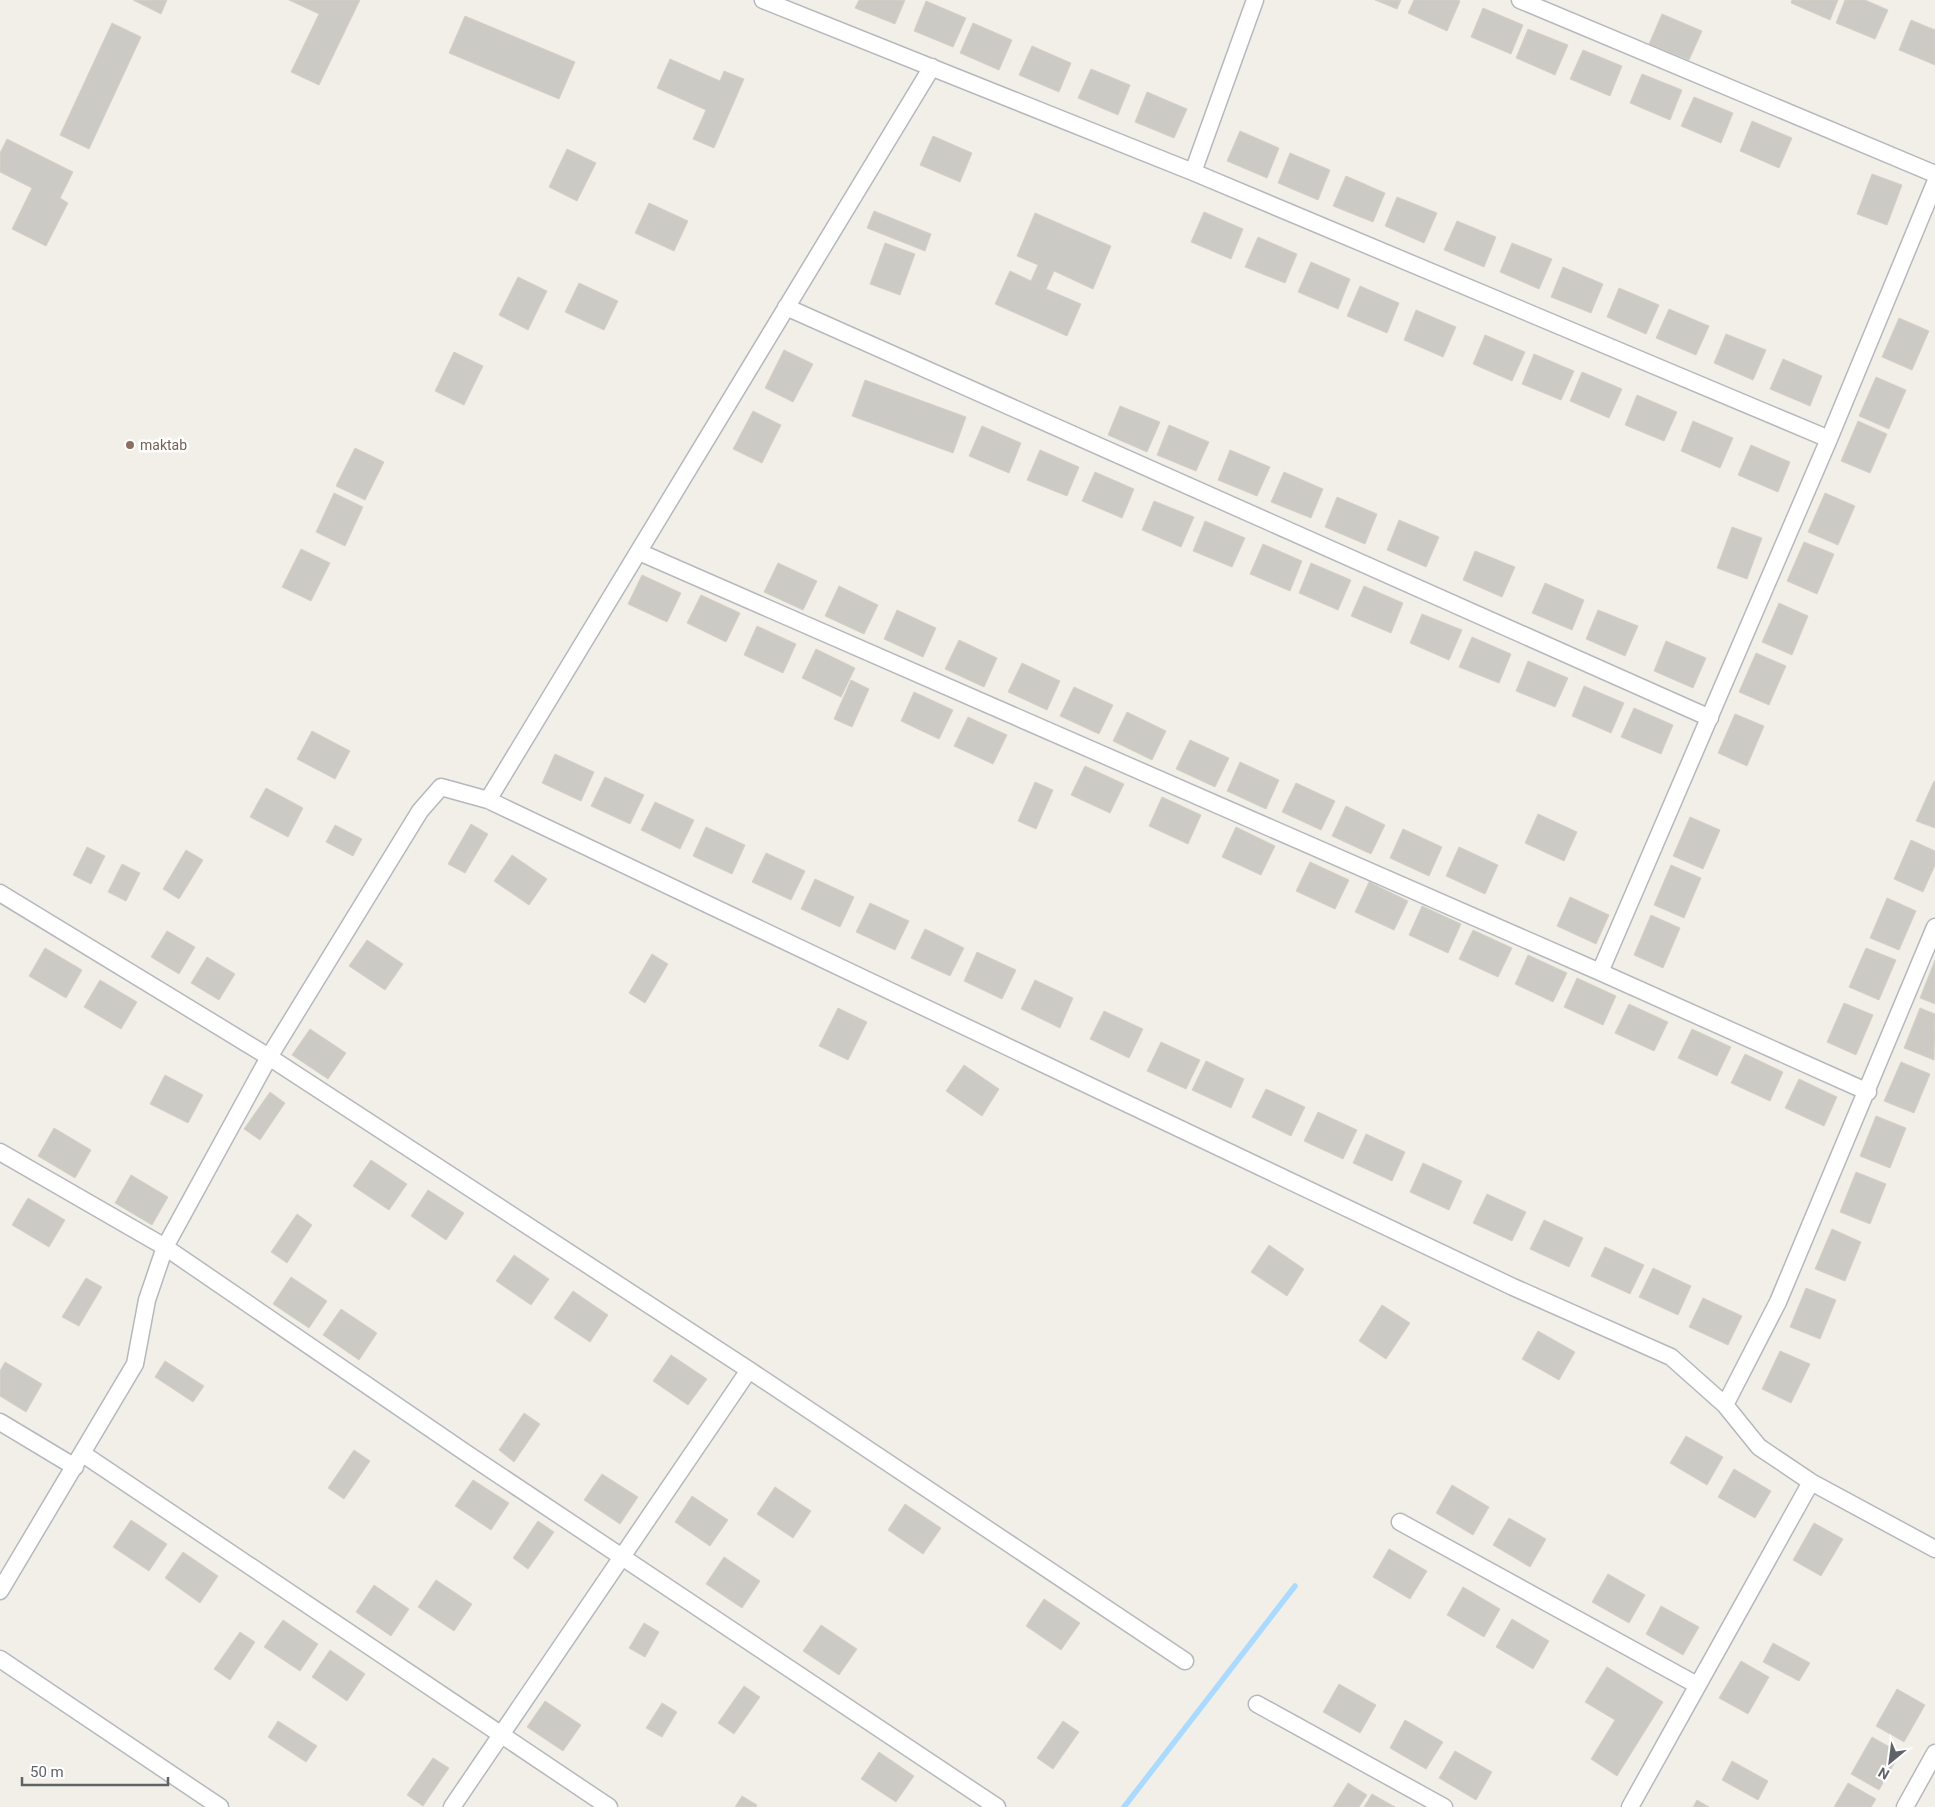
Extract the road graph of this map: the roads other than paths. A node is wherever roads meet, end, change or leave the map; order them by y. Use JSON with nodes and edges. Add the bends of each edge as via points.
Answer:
{"nodes":[{"id":1,"x":763,"y":0,"type":"edge"},
{"id":2,"x":1255,"y":0,"type":"edge"},
{"id":3,"x":1520,"y":0,"type":"edge"},
{"id":4,"x":932,"y":67,"type":"junction"},
{"id":5,"x":1192,"y":172,"type":"junction"},
{"id":6,"x":1935,"y":174,"type":"edge"},
{"id":7,"x":1935,"y":183,"type":"edge"},
{"id":8,"x":786,"y":308,"type":"junction"},
{"id":9,"x":1829,"y":439,"type":"junction"},
{"id":10,"x":639,"y":552,"type":"junction"},
{"id":11,"x":1710,"y":718,"type":"junction"},
{"id":12,"x":488,"y":800,"type":"junction"},
{"id":13,"x":0,"y":893,"type":"edge"},
{"id":14,"x":1935,"y":927,"type":"edge"},
{"id":15,"x":1600,"y":972,"type":"junction"},
{"id":16,"x":269,"y":1057,"type":"junction"},
{"id":17,"x":1868,"y":1092,"type":"junction"},
{"id":18,"x":0,"y":1152,"type":"edge"},
{"id":19,"x":165,"y":1247,"type":"junction"},
{"id":20,"x":749,"y":1370,"type":"junction"},
{"id":21,"x":1725,"y":1406,"type":"junction"},
{"id":22,"x":0,"y":1422,"type":"edge"},
{"id":23,"x":79,"y":1461,"type":"junction"},
{"id":24,"x":1811,"y":1482,"type":"junction"},
{"id":25,"x":1400,"y":1522,"type":"dead end"},
{"id":26,"x":1935,"y":1549,"type":"edge"},
{"id":27,"x":624,"y":1556,"type":"junction"},
{"id":28,"x":0,"y":1591,"type":"edge"},
{"id":29,"x":0,"y":1659,"type":"edge"},
{"id":30,"x":1185,"y":1661,"type":"dead end"},
{"id":31,"x":1697,"y":1685,"type":"junction"},
{"id":32,"x":1257,"y":1704,"type":"dead end"},
{"id":33,"x":500,"y":1734,"type":"junction"},
{"id":34,"x":1935,"y":1753,"type":"edge"},
{"id":35,"x":220,"y":1807,"type":"edge"},
{"id":36,"x":452,"y":1807,"type":"edge"},
{"id":37,"x":609,"y":1807,"type":"edge"},
{"id":38,"x":997,"y":1807,"type":"edge"},
{"id":39,"x":1444,"y":1807,"type":"edge"},
{"id":40,"x":1630,"y":1807,"type":"edge"},
{"id":41,"x":1905,"y":1807,"type":"edge"}],
"edges":[{"from":1,"to":4,"type":"street"},
{"from":2,"to":5,"type":"street"},
{"from":3,"to":6,"type":"street"},
{"from":4,"to":5,"type":"street"},
{"from":4,"to":8,"type":"street"},
{"from":5,"to":9,"type":"street"},
{"from":7,"to":9,"type":"street"},
{"from":8,"to":10,"type":"street"},
{"from":8,"to":11,"type":"street"},
{"from":9,"to":11,"type":"street"},
{"from":10,"to":12,"type":"street"},
{"from":10,"to":15,"type":"street"},
{"from":11,"to":15,"type":"street"},
{"from":12,"to":16,"type":"street","via":[[441,787],[420,811]]},
{"from":12,"to":21,"type":"street","via":[[1513,1287],[1671,1357]]},
{"from":13,"to":16,"type":"street"},
{"from":14,"to":17,"type":"street"},
{"from":15,"to":17,"type":"street"},
{"from":16,"to":19,"type":"street"},
{"from":16,"to":20,"type":"street"},
{"from":17,"to":21,"type":"street","via":[[1778,1302]]},
{"from":18,"to":19,"type":"street"},
{"from":19,"to":23,"type":"street","via":[[147,1300],[135,1364]]},
{"from":19,"to":27,"type":"street","via":[[466,1453]]},
{"from":20,"to":27,"type":"street"},
{"from":20,"to":30,"type":"street"},
{"from":21,"to":24,"type":"street","via":[[1759,1447]]},
{"from":22,"to":23,"type":"street"},
{"from":23,"to":28,"type":"street"},
{"from":23,"to":33,"type":"street"},
{"from":24,"to":26,"type":"street"},
{"from":24,"to":31,"type":"street"},
{"from":25,"to":31,"type":"street"},
{"from":27,"to":33,"type":"street"},
{"from":27,"to":38,"type":"street"},
{"from":29,"to":35,"type":"street"},
{"from":31,"to":40,"type":"street"},
{"from":32,"to":39,"type":"street"},
{"from":33,"to":36,"type":"street"},
{"from":33,"to":37,"type":"street"},
{"from":34,"to":41,"type":"street"}]}
